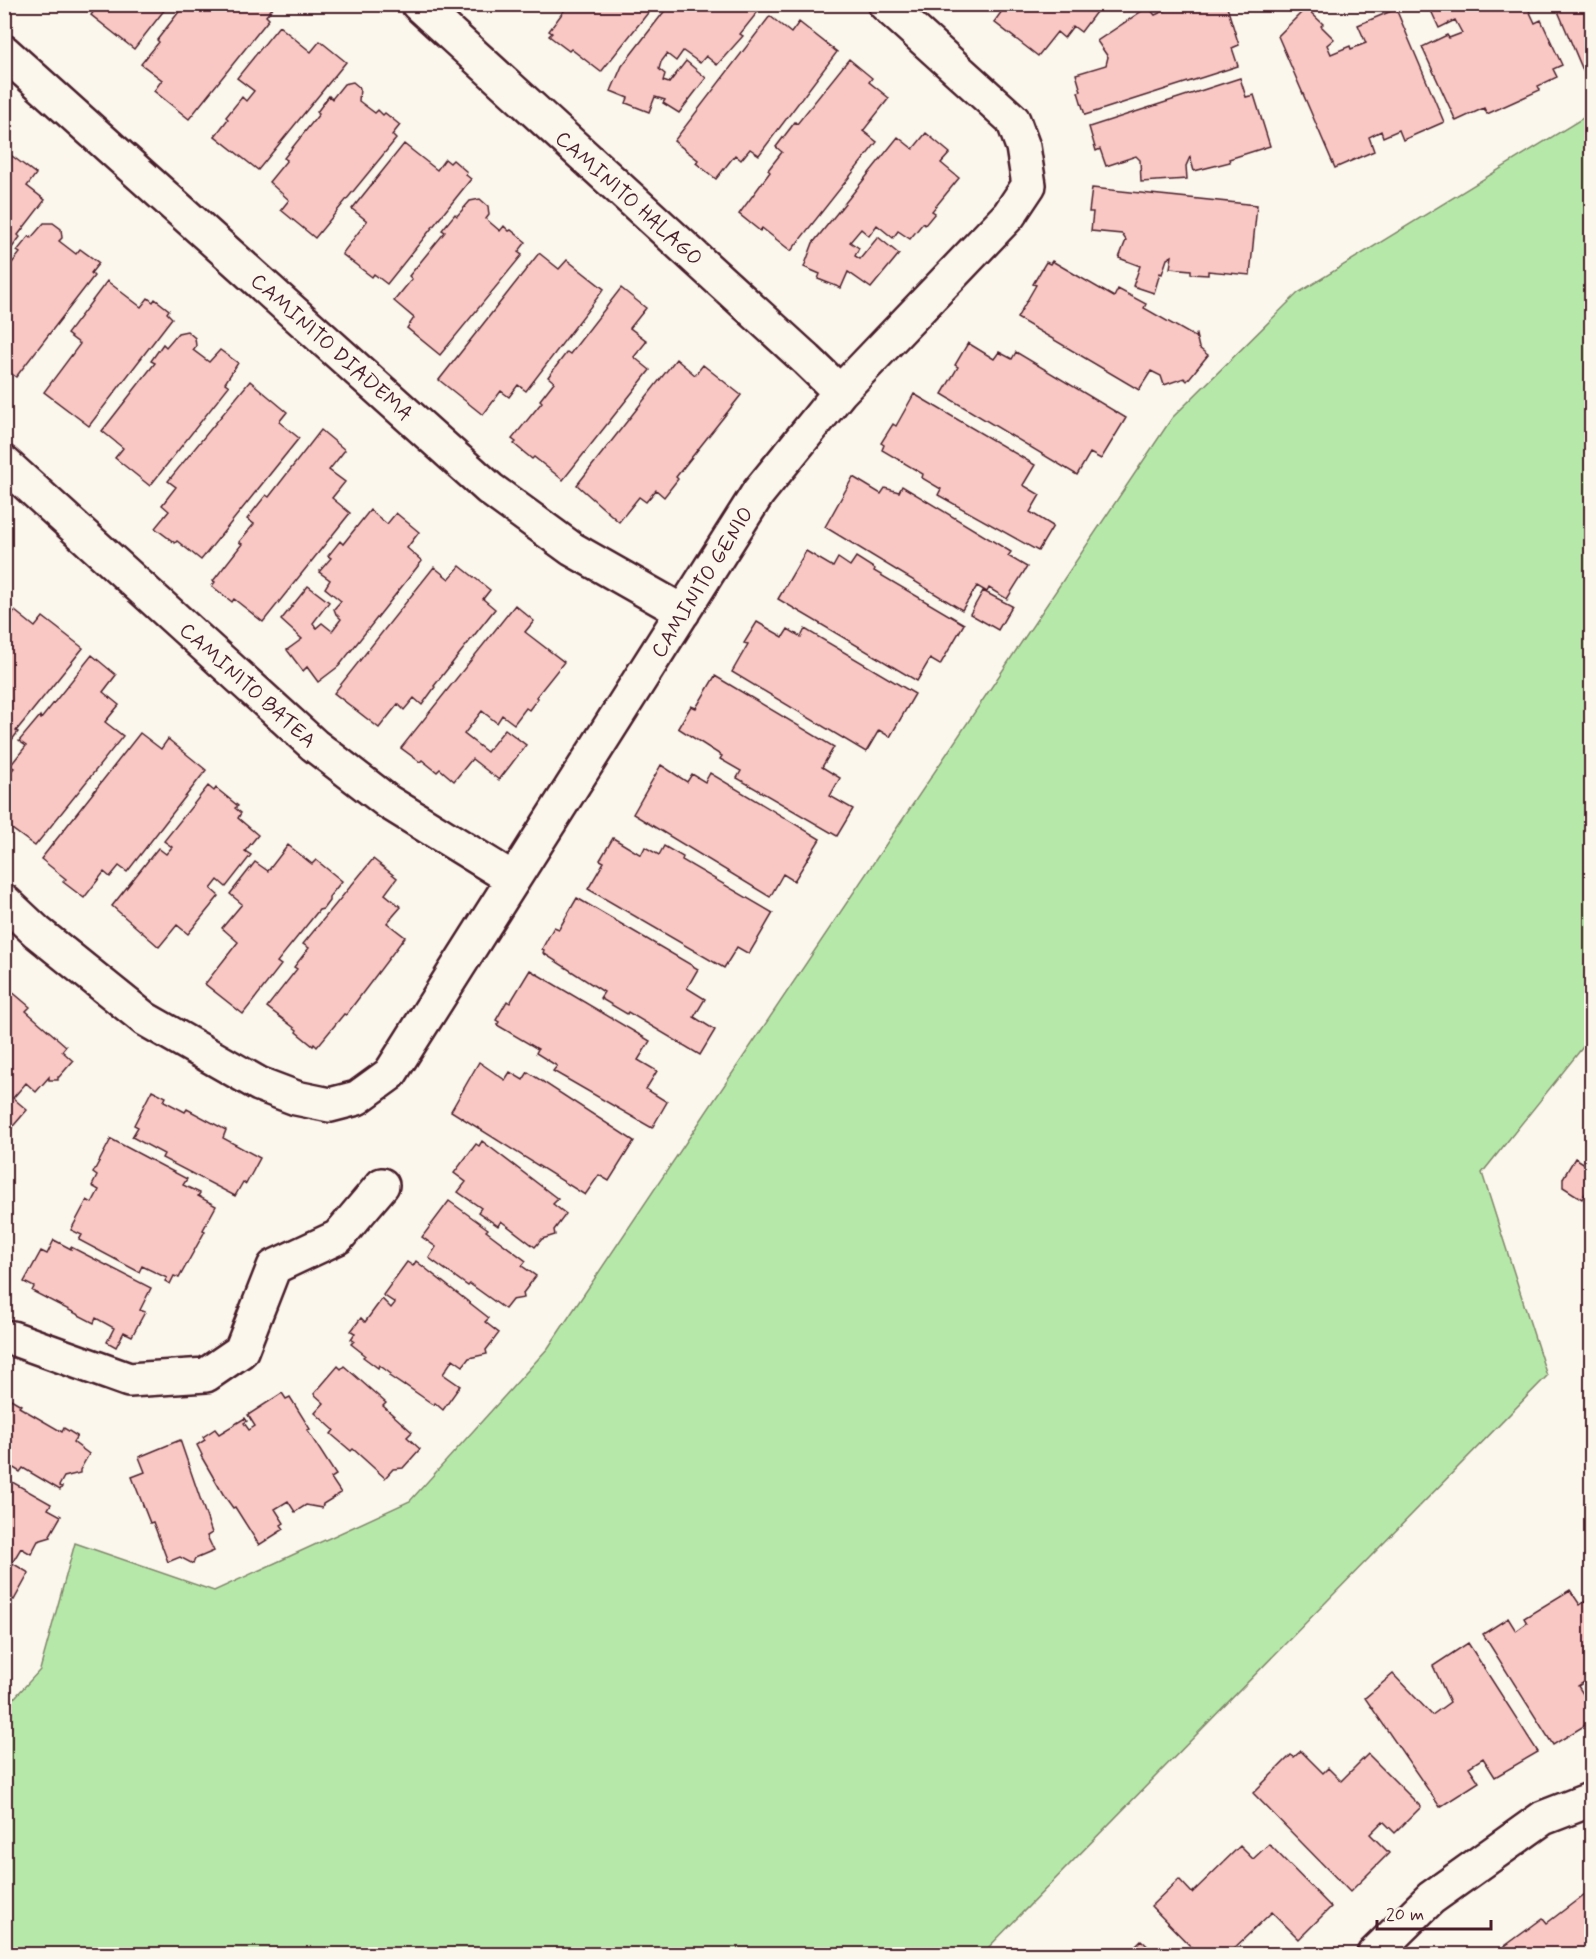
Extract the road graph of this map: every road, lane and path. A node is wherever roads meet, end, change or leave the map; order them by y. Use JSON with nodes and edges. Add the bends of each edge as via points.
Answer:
{"nodes":[{"id":1,"x":418,"y":4,"type":"edge"},
{"id":2,"x":885,"y":4,"type":"edge"},
{"id":3,"x":4,"y":52,"type":"edge"},
{"id":4,"x":840,"y":392,"type":"junction"},
{"id":5,"x":4,"y":463,"type":"edge"},
{"id":6,"x":683,"y":612,"type":"junction"},
{"id":7,"x":513,"y":879,"type":"junction"},
{"id":8,"x":4,"y":901,"type":"edge"},
{"id":9,"x":381,"y":1185,"type":"dead end"},
{"id":10,"x":4,"y":1338,"type":"edge"},
{"id":11,"x":1592,"y":1799,"type":"edge"},
{"id":12,"x":1374,"y":1954,"type":"edge"}],
"edges":[{"from":1,"to":4,"type":"street","name":"CAMINITO HALAGO"},
{"from":2,"to":4,"type":"street","name":"CAMINITO GENIO","via":[[1013,120],[1023,147],[1029,185],[1009,215]]},
{"from":3,"to":6,"type":"street","name":"CAMINITO DIADEMA","via":[[490,489],[572,549]]},
{"from":4,"to":6,"type":"street","name":"CAMINITO GENIO","via":[[758,493]]},
{"from":5,"to":7,"type":"street","name":"CAMINITO BATEA","via":[[314,745],[388,802]]},
{"from":6,"to":7,"type":"street","name":"CAMINITO GENIO"},
{"from":7,"to":8,"type":"street","name":"CAMINITO GENIO","via":[[390,1074],[357,1098],[330,1105],[259,1084],[145,1019]]},
{"from":9,"to":10,"type":"street","via":[[338,1237],[274,1267],[241,1351],[206,1375],[129,1380]]},
{"from":11,"to":12,"type":"street","via":[[1533,1824],[1431,1898]]}]}
